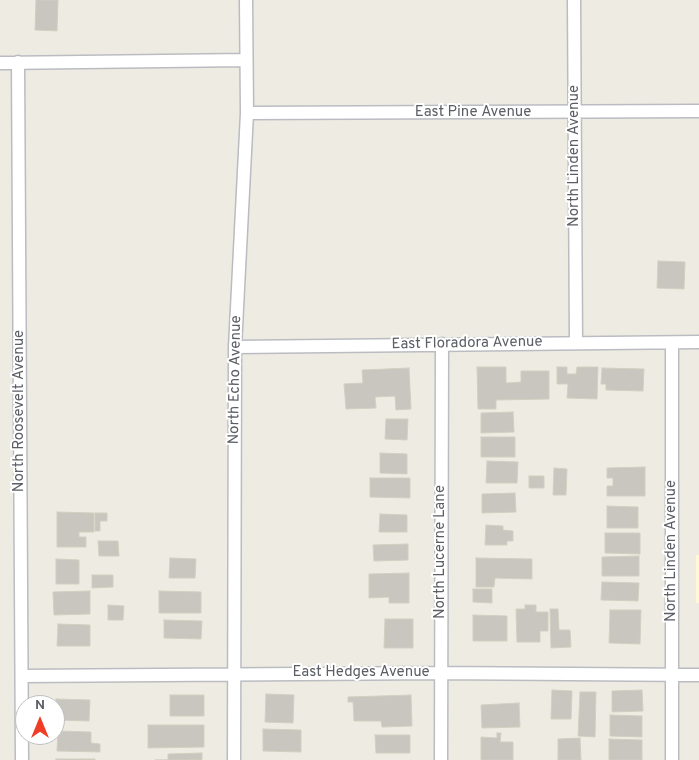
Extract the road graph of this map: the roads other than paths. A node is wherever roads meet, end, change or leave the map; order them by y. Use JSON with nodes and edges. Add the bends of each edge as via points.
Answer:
{"nodes":[{"id":1,"x":246,"y":0,"type":"edge"},
{"id":2,"x":574,"y":0,"type":"edge"},
{"id":3,"x":246,"y":60,"type":"junction"},
{"id":4,"x":18,"y":62,"type":"junction"},
{"id":5,"x":0,"y":63,"type":"edge"},
{"id":6,"x":699,"y":112,"type":"edge"},
{"id":7,"x":247,"y":113,"type":"junction"},
{"id":8,"x":575,"y":113,"type":"junction"},
{"id":9,"x":699,"y":342,"type":"edge"},
{"id":10,"x":576,"y":343,"type":"junction"},
{"id":11,"x":672,"y":343,"type":"junction"},
{"id":12,"x":442,"y":344,"type":"junction"},
{"id":13,"x":235,"y":347,"type":"junction"},
{"id":14,"x":440,"y":673,"type":"junction"},
{"id":15,"x":234,"y":674,"type":"junction"},
{"id":16,"x":672,"y":675,"type":"junction"},
{"id":17,"x":699,"y":675,"type":"edge"},
{"id":18,"x":22,"y":676,"type":"junction"},
{"id":19,"x":22,"y":760,"type":"edge"},
{"id":20,"x":234,"y":760,"type":"edge"},
{"id":21,"x":441,"y":760,"type":"edge"},
{"id":22,"x":672,"y":760,"type":"edge"}],
"edges":[{"from":1,"to":3,"type":"street","name":"North Echo Avenue"},
{"from":2,"to":8,"type":"street","name":"North Linden Avenue"},
{"from":3,"to":4,"type":"street"},
{"from":3,"to":7,"type":"street","name":"North Echo Avenue"},
{"from":4,"to":5,"type":"street"},
{"from":4,"to":18,"type":"street","name":"North Roosevelt Avenue"},
{"from":6,"to":8,"type":"street","name":"East Pine Avenue"},
{"from":7,"to":8,"type":"street","name":"East Pine Avenue"},
{"from":7,"to":13,"type":"street","name":"North Echo Avenue"},
{"from":8,"to":10,"type":"street","name":"North Linden Avenue"},
{"from":9,"to":11,"type":"street","name":"East Floradora Avenue"},
{"from":10,"to":11,"type":"street","name":"East Floradora Avenue"},
{"from":10,"to":12,"type":"street","name":"East Floradora Avenue"},
{"from":11,"to":16,"type":"street","name":"North Linden Avenue"},
{"from":12,"to":13,"type":"street","name":"East Floradora Avenue"},
{"from":12,"to":14,"type":"street","name":"North Lucerne Lane"},
{"from":13,"to":15,"type":"street","name":"North Echo Avenue"},
{"from":14,"to":15,"type":"street","name":"East Hedges Avenue"},
{"from":14,"to":16,"type":"street","name":"East Hedges Avenue"},
{"from":14,"to":21,"type":"street","name":"North Lucerne Lane"},
{"from":15,"to":18,"type":"street","name":"East Hedges Avenue"},
{"from":15,"to":20,"type":"street","name":"North Echo Avenue"},
{"from":16,"to":17,"type":"street","name":"East Hedges Avenue"},
{"from":16,"to":22,"type":"street","name":"North Linden Avenue"},
{"from":18,"to":19,"type":"street","name":"North Roosevelt Avenue"}]}
